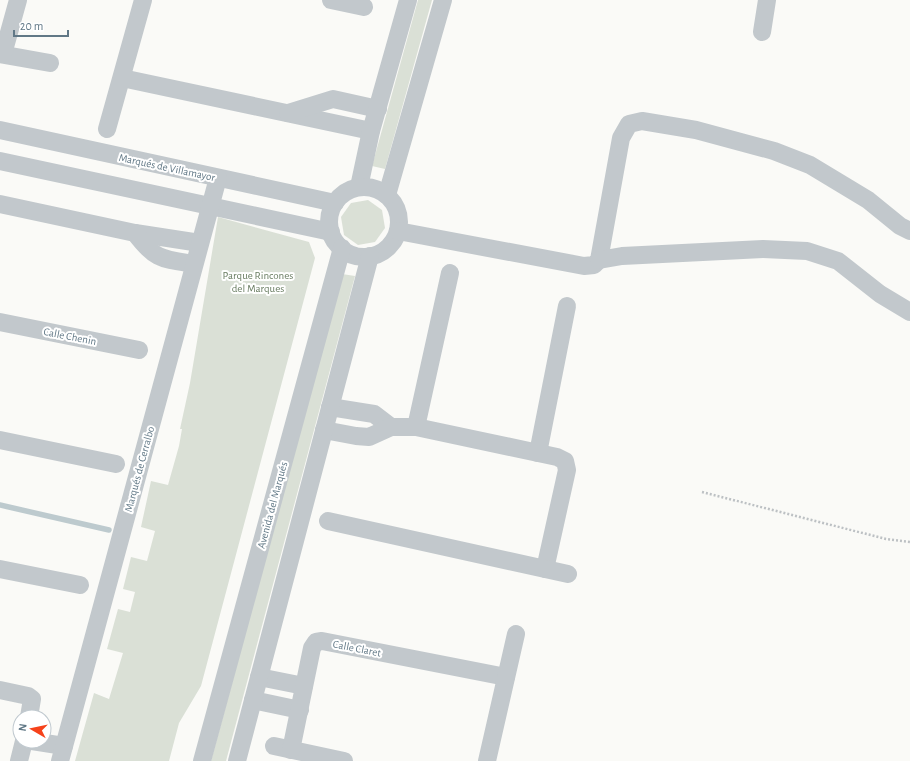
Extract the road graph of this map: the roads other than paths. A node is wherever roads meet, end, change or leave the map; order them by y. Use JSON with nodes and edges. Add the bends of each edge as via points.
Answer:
{"nodes":[{"id":1,"x":18,"y":0,"type":"edge"},
{"id":2,"x":144,"y":0,"type":"edge"},
{"id":3,"x":331,"y":0,"type":"edge"},
{"id":4,"x":408,"y":0,"type":"edge"},
{"id":5,"x":443,"y":0,"type":"edge"},
{"id":6,"x":767,"y":0,"type":"edge"},
{"id":7,"x":364,"y":7,"type":"dead end"},
{"id":8,"x":762,"y":32,"type":"dead end"},
{"id":9,"x":1,"y":54,"type":"edge"},
{"id":10,"x":50,"y":63,"type":"dead end"},
{"id":11,"x":122,"y":78,"type":"junction"},
{"id":12,"x":378,"y":109,"type":"junction"},
{"id":13,"x":286,"y":113,"type":"junction"},
{"id":14,"x":107,"y":129,"type":"dead end"},
{"id":15,"x":0,"y":130,"type":"edge"},
{"id":16,"x":372,"y":131,"type":"junction"},
{"id":17,"x":0,"y":161,"type":"edge"},
{"id":18,"x":218,"y":178,"type":"junction"},
{"id":19,"x":359,"y":187,"type":"junction"},
{"id":20,"x":387,"y":195,"type":"junction"},
{"id":21,"x":335,"y":203,"type":"junction"},
{"id":22,"x":0,"y":204,"type":"edge"},
{"id":23,"x":210,"y":205,"type":"junction"},
{"id":24,"x":398,"y":231,"type":"junction"},
{"id":25,"x":910,"y":231,"type":"edge"},
{"id":26,"x":331,"y":232,"type":"junction"},
{"id":27,"x":135,"y":233,"type":"junction"},
{"id":28,"x":200,"y":243,"type":"junction"},
{"id":29,"x":342,"y":248,"type":"junction"},
{"id":30,"x":370,"y":256,"type":"junction"},
{"id":31,"x":599,"y":260,"type":"junction"},
{"id":32,"x":194,"y":264,"type":"junction"},
{"id":33,"x":450,"y":273,"type":"dead end"},
{"id":34,"x":567,"y":306,"type":"dead end"},
{"id":35,"x":910,"y":312,"type":"edge"},
{"id":36,"x":0,"y":322,"type":"edge"},
{"id":37,"x":139,"y":350,"type":"dead end"},
{"id":38,"x":330,"y":406,"type":"junction"},
{"id":39,"x":391,"y":427,"type":"junction"},
{"id":40,"x":416,"y":427,"type":"junction"},
{"id":41,"x":324,"y":430,"type":"junction"},
{"id":42,"x":0,"y":440,"type":"edge"},
{"id":43,"x":538,"y":453,"type":"junction"},
{"id":44,"x":116,"y":464,"type":"dead end"},
{"id":45,"x":328,"y":521,"type":"dead end"},
{"id":46,"x":0,"y":569,"type":"edge"},
{"id":47,"x":545,"y":569,"type":"junction"},
{"id":48,"x":568,"y":574,"type":"dead end"},
{"id":49,"x":80,"y":585,"type":"dead end"},
{"id":50,"x":516,"y":634,"type":"dead end"},
{"id":51,"x":259,"y":677,"type":"junction"},
{"id":52,"x":506,"y":677,"type":"junction"},
{"id":53,"x":304,"y":686,"type":"junction"},
{"id":54,"x":0,"y":690,"type":"edge"},
{"id":55,"x":253,"y":700,"type":"junction"},
{"id":56,"x":30,"y":709,"type":"edge"},
{"id":57,"x":300,"y":710,"type":"junction"},
{"id":58,"x":24,"y":749,"type":"edge"},
{"id":59,"x":62,"y":754,"type":"edge"},
{"id":60,"x":202,"y":761,"type":"edge"},
{"id":61,"x":237,"y":761,"type":"edge"},
{"id":62,"x":344,"y":761,"type":"edge"},
{"id":63,"x":487,"y":761,"type":"edge"}],
"edges":[{"from":1,"to":9,"type":"street"},
{"from":2,"to":11,"type":"street"},
{"from":3,"to":7,"type":"street"},
{"from":4,"to":12,"type":"street"},
{"from":5,"to":20,"type":"street"},
{"from":6,"to":8,"type":"street"},
{"from":9,"to":10,"type":"street"},
{"from":11,"to":13,"type":"street"},
{"from":11,"to":14,"type":"street"},
{"from":12,"to":13,"type":"street","via":[[333,99]]},
{"from":12,"to":16,"type":"street"},
{"from":13,"to":16,"type":"street"},
{"from":15,"to":18,"type":"street","name":"Marqués de Villamayor"},
{"from":16,"to":19,"type":"street"},
{"from":17,"to":23,"type":"street"},
{"from":18,"to":21,"type":"street","name":"Marqués de Villamayor"},
{"from":18,"to":23,"type":"street","name":"Marqués de Cerralbo"},
{"from":19,"to":20,"type":"street","via":[[374,188]]},
{"from":19,"to":21,"type":"street","via":[[341,195]]},
{"from":20,"to":24,"type":"street","via":[[398,212]]},
{"from":21,"to":26,"type":"street","via":[[330,212]]},
{"from":22,"to":27,"type":"street"},
{"from":23,"to":26,"type":"street"},
{"from":23,"to":28,"type":"street","name":"Marqués de Cerralbo"},
{"from":24,"to":30,"type":"street","via":[[387,248],[379,254]]},
{"from":24,"to":31,"type":"street","via":[[584,266],[594,265]]},
{"from":25,"to":31,"type":"street","via":[[868,200],[810,165],[774,151],[696,130],[642,121],[628,124],[621,138]]},
{"from":26,"to":29,"type":"street"},
{"from":27,"to":28,"type":"street"},
{"from":27,"to":32,"type":"street","via":[[144,245],[159,257]]},
{"from":28,"to":32,"type":"street","name":"Marqués de Cerralbo"},
{"from":29,"to":30,"type":"street","via":[[355,255]]},
{"from":29,"to":60,"type":"street","name":"Avenida del Marqués"},
{"from":30,"to":38,"type":"street"},
{"from":31,"to":35,"type":"street","via":[[622,256],[763,248],[807,251],[838,261],[880,294]]},
{"from":32,"to":59,"type":"street","name":"Marqués de Cerralbo"},
{"from":33,"to":40,"type":"street"},
{"from":34,"to":43,"type":"street"},
{"from":36,"to":37,"type":"street","name":"Calle Chenin"},
{"from":38,"to":39,"type":"street","via":[[374,414]]},
{"from":38,"to":41,"type":"street"},
{"from":39,"to":40,"type":"street"},
{"from":39,"to":41,"type":"street","via":[[369,437]]},
{"from":40,"to":43,"type":"street"},
{"from":41,"to":51,"type":"street"},
{"from":42,"to":44,"type":"street"},
{"from":43,"to":47,"type":"street","via":[[565,461],[567,470]]},
{"from":45,"to":47,"type":"street"},
{"from":46,"to":49,"type":"street"},
{"from":47,"to":48,"type":"street"},
{"from":50,"to":52,"type":"street"},
{"from":51,"to":53,"type":"street"},
{"from":51,"to":55,"type":"street"},
{"from":52,"to":53,"type":"street","name":"Calle Claret","via":[[322,641],[316,642],[312,648]]},
{"from":52,"to":63,"type":"street"},
{"from":53,"to":57,"type":"street","name":"Calle Claret"},
{"from":54,"to":56,"type":"street","via":[[28,696],[32,699]]},
{"from":55,"to":57,"type":"street"},
{"from":55,"to":61,"type":"street"},
{"from":57,"to":62,"type":"street","name":"Calle Claret","via":[[282,748]]},
{"from":58,"to":59,"type":"street"}]}
